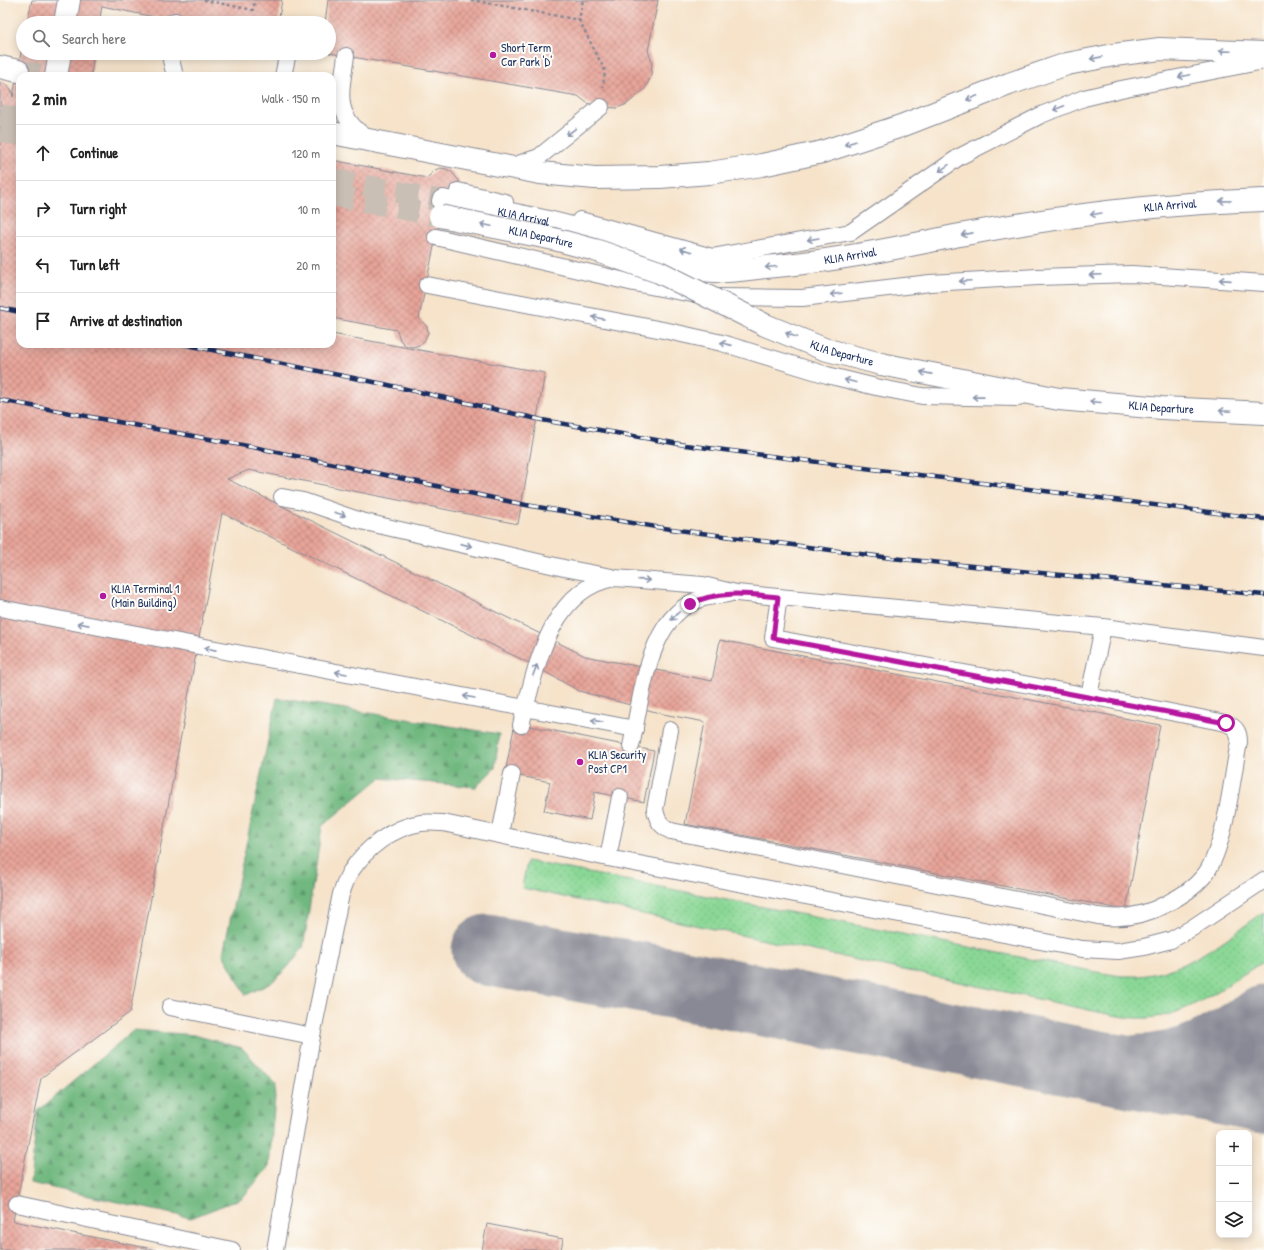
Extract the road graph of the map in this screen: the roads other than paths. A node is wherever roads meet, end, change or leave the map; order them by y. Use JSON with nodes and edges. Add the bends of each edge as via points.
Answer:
{"nodes":[{"id":1,"x":70,"y":0,"type":"edge"},
{"id":2,"x":67,"y":16,"type":"edge"},
{"id":3,"x":1264,"y":53,"type":"edge"},
{"id":4,"x":346,"y":56,"type":"dead end"},
{"id":5,"x":59,"y":60,"type":"edge"},
{"id":6,"x":171,"y":60,"type":"edge"},
{"id":7,"x":286,"y":60,"type":"edge"},
{"id":8,"x":1264,"y":61,"type":"edge"},
{"id":9,"x":57,"y":72,"type":"edge"},
{"id":10,"x":174,"y":72,"type":"edge"},
{"id":11,"x":284,"y":72,"type":"edge"},
{"id":12,"x":601,"y":108,"type":"road end"},
{"id":13,"x":336,"y":135,"type":"edge"},
{"id":14,"x":373,"y":142,"type":"junction"},
{"id":15,"x":502,"y":167,"type":"junction"},
{"id":16,"x":1264,"y":200,"type":"edge"},
{"id":17,"x":447,"y":203,"type":"junction"},
{"id":18,"x":436,"y":237,"type":"dead end"},
{"id":19,"x":1264,"y":283,"type":"edge"},
{"id":20,"x":426,"y":285,"type":"dead end"},
{"id":21,"x":1059,"y":399,"type":"junction"},
{"id":22,"x":1264,"y":413,"type":"edge"},
{"id":23,"x":282,"y":497,"type":"dead end"},
{"id":24,"x":615,"y":578,"type":"junction"},
{"id":25,"x":736,"y":593,"type":"junction"},
{"id":26,"x":778,"y":597,"type":"junction"},
{"id":27,"x":0,"y":608,"type":"edge"},
{"id":28,"x":1103,"y":627,"type":"junction"},
{"id":29,"x":1264,"y":648,"type":"edge"},
{"id":30,"x":1089,"y":696,"type":"junction"},
{"id":31,"x":526,"y":707,"type":"junction"},
{"id":32,"x":521,"y":725,"type":"dead end"},
{"id":33,"x":635,"y":729,"type":"junction"},
{"id":34,"x":670,"y":730,"type":"dead end"},
{"id":35,"x":631,"y":746,"type":"dead end"},
{"id":36,"x":512,"y":774,"type":"dead end"},
{"id":37,"x":620,"y":797,"type":"dead end"},
{"id":38,"x":500,"y":834,"type":"junction"},
{"id":39,"x":608,"y":858,"type":"junction"},
{"id":40,"x":1264,"y":880,"type":"edge"},
{"id":41,"x":170,"y":1007,"type":"dead end"},
{"id":42,"x":312,"y":1036,"type":"junction"},
{"id":43,"x":16,"y":1204,"type":"dead end"},
{"id":44,"x":232,"y":1250,"type":"edge"},
{"id":45,"x":275,"y":1250,"type":"edge"}],
"edges":[{"from":1,"to":2,"type":"main road"},
{"from":3,"to":15,"type":"main road","one_way":true,"via":[[1160,49],[1067,64],[822,152],[709,173],[595,178]]},
{"from":4,"to":14,"type":"lane","via":[[341,107],[348,121],[358,132]]},
{"from":5,"to":9,"type":"main road"},
{"from":6,"to":10,"type":"lane"},
{"from":7,"to":11,"type":"lane"},
{"from":8,"to":17,"type":"lane","one_way":true,"via":[[1084,98],[1041,115],[959,157],[851,232],[712,257],[592,223]]},
{"from":12,"to":15,"type":"lane","one_way":true,"via":[[539,157],[519,165]]},
{"from":13,"to":14,"type":"main road"},
{"from":14,"to":15,"type":"main road"},
{"from":16,"to":17,"type":"main road","name":"KLIA Arrival","one_way":true,"via":[[1204,202],[1118,210],[990,230],[810,264],[716,272],[662,262],[581,231],[541,220]]},
{"from":21,"to":17,"type":"main road","name":"KLIA Departure","one_way":true,"bridge":true,"via":[[881,364],[824,349],[765,324],[659,272]]},
{"from":19,"to":18,"type":"lane","one_way":true,"via":[[1132,274],[930,283],[802,298],[721,298],[634,283]]},
{"from":21,"to":20,"type":"lane","one_way":true,"via":[[922,396],[876,388],[722,342]]},
{"from":22,"to":21,"type":"main road","name":"KLIA Departure","one_way":true},
{"from":23,"to":24,"type":"lane","one_way":true,"via":[[303,501],[360,521]]},
{"from":24,"to":25,"type":"lane","one_way":true,"via":[[703,584]]},
{"from":31,"to":24,"type":"lane","one_way":true,"via":[[534,671],[560,614],[579,592],[603,580]]},
{"from":25,"to":26,"type":"lane"},
{"from":25,"to":33,"type":"lane","one_way":true,"via":[[703,598],[677,613],[664,628],[650,657]]},
{"from":26,"to":28,"type":"lane"},
{"from":26,"to":30,"type":"lane","via":[[773,638]]},
{"from":31,"to":27,"type":"lane","one_way":true},
{"from":28,"to":29,"type":"lane"},
{"from":28,"to":30,"type":"lane"},
{"from":30,"to":34,"type":"lane","via":[[1226,723],[1233,726],[1239,736],[1215,858],[1204,877],[1189,890],[1141,915],[1120,918],[1098,916],[671,831],[662,827],[655,809]]},
{"from":31,"to":32,"type":"lane"},
{"from":33,"to":31,"type":"lane","one_way":true},
{"from":33,"to":35,"type":"lane"},
{"from":36,"to":38,"type":"lane"},
{"from":37,"to":39,"type":"lane"},
{"from":38,"to":39,"type":"lane"},
{"from":38,"to":42,"type":"lane","via":[[443,823],[422,823],[405,827],[384,837],[365,853],[350,872],[341,894]]},
{"from":39,"to":40,"type":"lane","via":[[1082,949],[1118,951],[1171,940]]},
{"from":41,"to":42,"type":"lane"},
{"from":42,"to":45,"type":"lane"},
{"from":43,"to":44,"type":"lane"}]}
